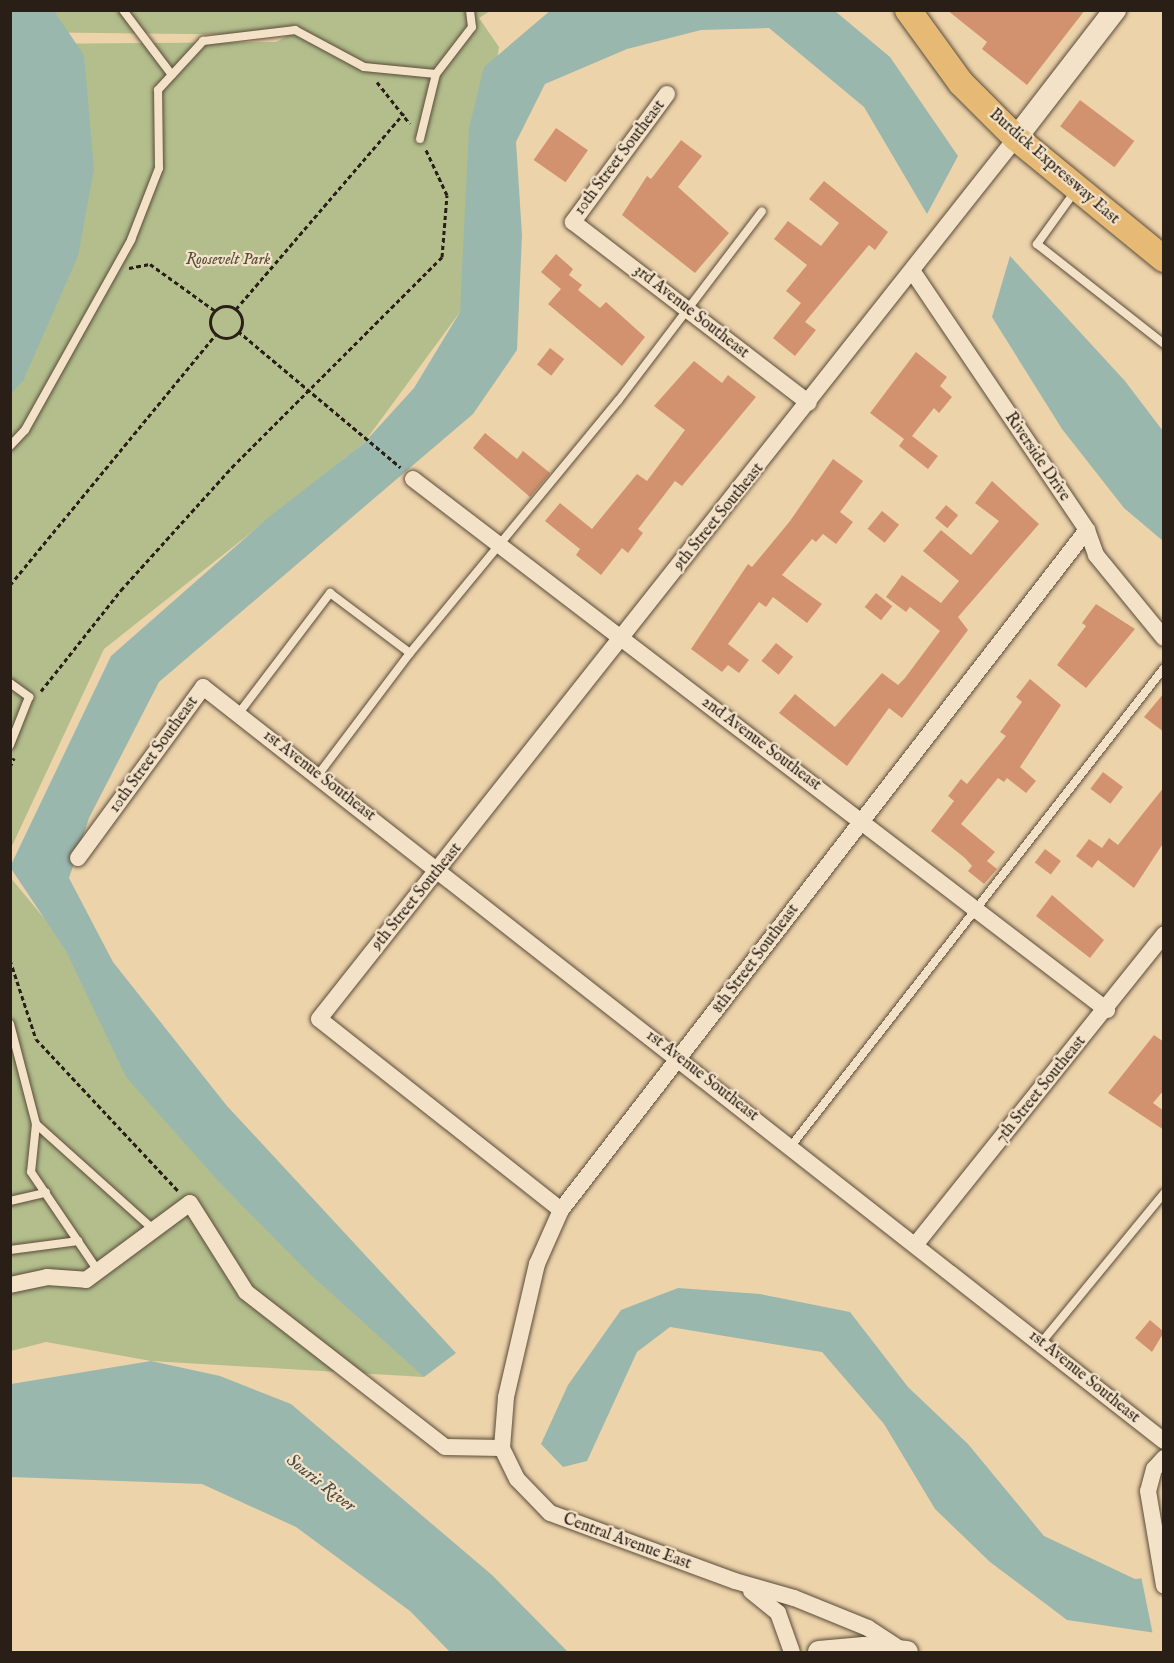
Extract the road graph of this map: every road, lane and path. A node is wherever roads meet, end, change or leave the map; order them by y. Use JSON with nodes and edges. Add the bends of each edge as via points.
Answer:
{"nodes":[{"id":1,"x":123,"y":10,"type":"edge"},
{"id":2,"x":470,"y":10,"type":"edge"},
{"id":3,"x":1115,"y":10,"type":"edge"},
{"id":4,"x":916,"y":14,"type":"edge"},
{"id":5,"x":364,"y":67,"type":"junction"},
{"id":6,"x":172,"y":75,"type":"junction"},
{"id":7,"x":436,"y":75,"type":"junction"},
{"id":8,"x":667,"y":94,"type":"dead end"},
{"id":9,"x":404,"y":113,"type":"junction"},
{"id":10,"x":1016,"y":138,"type":"junction"},
{"id":11,"x":420,"y":139,"type":"junction"},
{"id":12,"x":1076,"y":189,"type":"junction"},
{"id":13,"x":762,"y":211,"type":"dead end"},
{"id":14,"x":573,"y":222,"type":"joint"},
{"id":15,"x":1164,"y":259,"type":"edge"},
{"id":16,"x":112,"y":272,"type":"junction"},
{"id":17,"x":913,"y":272,"type":"junction"},
{"id":18,"x":236,"y":309,"type":"junction"},
{"id":19,"x":214,"y":310,"type":"junction"},
{"id":20,"x":687,"y":310,"type":"junction"},
{"id":21,"x":238,"y":331,"type":"junction"},
{"id":22,"x":215,"y":335,"type":"junction"},
{"id":23,"x":1164,"y":344,"type":"edge"},
{"id":24,"x":312,"y":389,"type":"junction"},
{"id":25,"x":809,"y":404,"type":"junction"},
{"id":26,"x":10,"y":446,"type":"edge"},
{"id":27,"x":413,"y":479,"type":"joint"},
{"id":28,"x":1087,"y":531,"type":"junction"},
{"id":29,"x":501,"y":546,"type":"junction"},
{"id":30,"x":10,"y":585,"type":"edge"},
{"id":31,"x":1164,"y":638,"type":"edge"},
{"id":32,"x":622,"y":639,"type":"junction"},
{"id":33,"x":410,"y":653,"type":"junction"},
{"id":34,"x":1164,"y":668,"type":"edge"},
{"id":35,"x":10,"y":683,"type":"edge"},
{"id":36,"x":30,"y":686,"type":"dead end"},
{"id":37,"x":239,"y":713,"type":"junction"},
{"id":38,"x":10,"y":745,"type":"edge"},
{"id":39,"x":318,"y":775,"type":"junction"},
{"id":40,"x":861,"y":820,"type":"junction"},
{"id":41,"x":78,"y":858,"type":"dead end"},
{"id":42,"x":438,"y":869,"type":"junction"},
{"id":43,"x":977,"y":909,"type":"junction"},
{"id":44,"x":1164,"y":934,"type":"edge"},
{"id":45,"x":10,"y":960,"type":"edge"},
{"id":46,"x":1107,"y":1010,"type":"junction"},
{"id":47,"x":10,"y":1024,"type":"edge"},
{"id":48,"x":681,"y":1059,"type":"junction"},
{"id":49,"x":36,"y":1124,"type":"junction"},
{"id":50,"x":791,"y":1146,"type":"junction"},
{"id":51,"x":46,"y":1193,"type":"junction"},
{"id":52,"x":1164,"y":1193,"type":"edge"},
{"id":53,"x":10,"y":1201,"type":"edge"},
{"id":54,"x":190,"y":1203,"type":"junction"},
{"id":55,"x":561,"y":1210,"type":"junction"},
{"id":56,"x":155,"y":1230,"type":"junction"},
{"id":57,"x":78,"y":1241,"type":"junction"},
{"id":58,"x":916,"y":1245,"type":"junction"},
{"id":59,"x":10,"y":1250,"type":"edge"},
{"id":60,"x":99,"y":1272,"type":"junction"},
{"id":61,"x":10,"y":1285,"type":"edge"},
{"id":62,"x":1041,"y":1343,"type":"junction"},
{"id":63,"x":502,"y":1426,"type":"joint"},
{"id":64,"x":1164,"y":1442,"type":"edge"},
{"id":65,"x":502,"y":1448,"type":"junction"},
{"id":66,"x":1164,"y":1458,"type":"edge"},
{"id":67,"x":1157,"y":1534,"type":"edge"},
{"id":68,"x":735,"y":1581,"type":"junction"},
{"id":69,"x":1164,"y":1586,"type":"edge"},
{"id":70,"x":905,"y":1652,"type":"edge"},
{"id":71,"x":792,"y":1653,"type":"edge"},
{"id":72,"x":819,"y":1653,"type":"edge"}],
"edges":[{"from":1,"to":6,"type":"lane"},
{"from":2,"to":7,"type":"lane","via":[[472,27]]},
{"from":3,"to":10,"type":"street","name":"9th Street Southeast"},
{"from":4,"to":10,"type":"main road","name":"Burdick Expressway East","via":[[961,83]]},
{"from":5,"to":6,"type":"lane","via":[[295,30],[203,40]]},
{"from":5,"to":7,"type":"lane"},
{"from":5,"to":9,"type":"path"},
{"from":6,"to":16,"type":"lane","via":[[158,90],[159,168],[131,240]]},
{"from":7,"to":11,"type":"lane"},
{"from":8,"to":14,"type":"street","name":"10th Street Southeast"},
{"from":9,"to":11,"type":"path"},
{"from":9,"to":18,"type":"path"},
{"from":10,"to":12,"type":"main road","name":"Burdick Expressway East"},
{"from":10,"to":17,"type":"street","name":"9th Street Southeast"},
{"from":11,"to":24,"type":"path","via":[[447,195],[442,257]]},
{"from":12,"to":15,"type":"main road","name":"Burdick Expressway East"},
{"from":12,"to":23,"type":"lane","via":[[1037,244]]},
{"from":13,"to":20,"type":"lane"},
{"from":14,"to":20,"type":"street","name":"3rd Avenue Southeast"},
{"from":16,"to":19,"type":"path","via":[[150,264]]},
{"from":16,"to":26,"type":"lane","via":[[25,430]]},
{"from":17,"to":25,"type":"street","name":"9th Street Southeast"},
{"from":17,"to":28,"type":"street","name":"Riverside Drive"},
{"from":18,"to":19,"type":"path","via":[[226,305]]},
{"from":18,"to":21,"type":"path","via":[[241,318]]},
{"from":19,"to":22,"type":"path","via":[[209,325]]},
{"from":20,"to":25,"type":"street","name":"3rd Avenue Southeast"},
{"from":20,"to":29,"type":"lane"},
{"from":21,"to":22,"type":"path","via":[[228,337]]},
{"from":21,"to":24,"type":"path"},
{"from":22,"to":30,"type":"path"},
{"from":24,"to":27,"type":"path"},
{"from":24,"to":36,"type":"path","via":[[232,467],[122,590],[39,693]]},
{"from":25,"to":32,"type":"street","name":"9th Street Southeast"},
{"from":27,"to":29,"type":"street","name":"2nd Avenue Southeast"},
{"from":28,"to":31,"type":"street","name":"Riverside Drive","via":[[1096,555]]},
{"from":28,"to":40,"type":"street","name":"8th Street Southeast"},
{"from":29,"to":32,"type":"street","name":"2nd Avenue Southeast"},
{"from":29,"to":33,"type":"lane"},
{"from":32,"to":40,"type":"street","name":"2nd Avenue Southeast"},
{"from":32,"to":42,"type":"street","name":"9th Street Southeast"},
{"from":33,"to":37,"type":"lane","via":[[330,593]]},
{"from":33,"to":39,"type":"lane"},
{"from":34,"to":43,"type":"lane"},
{"from":35,"to":38,"type":"lane","via":[[29,698]]},
{"from":37,"to":39,"type":"street","name":"1st Avenue Southeast"},
{"from":37,"to":41,"type":"street","name":"10th Street Southeast","via":[[204,687]]},
{"from":39,"to":42,"type":"street","name":"1st Avenue Southeast"},
{"from":40,"to":43,"type":"street","name":"2nd Avenue Southeast"},
{"from":40,"to":48,"type":"street","name":"8th Street Southeast"},
{"from":42,"to":48,"type":"street","name":"1st Avenue Southeast"},
{"from":42,"to":55,"type":"street","name":"9th Street Southeast","via":[[319,1019]]},
{"from":43,"to":46,"type":"street","name":"2nd Avenue Southeast"},
{"from":43,"to":50,"type":"lane"},
{"from":44,"to":46,"type":"street","name":"7th Street Southeast"},
{"from":45,"to":54,"type":"path","via":[[36,1039]]},
{"from":46,"to":58,"type":"street","name":"7th Street Southeast"},
{"from":47,"to":49,"type":"lane"},
{"from":48,"to":50,"type":"street","name":"1st Avenue Southeast"},
{"from":48,"to":55,"type":"street","name":"8th Street Southeast"},
{"from":49,"to":51,"type":"lane","via":[[31,1172]]},
{"from":49,"to":56,"type":"lane"},
{"from":50,"to":58,"type":"street","name":"1st Avenue Southeast"},
{"from":51,"to":53,"type":"lane"},
{"from":51,"to":57,"type":"lane"},
{"from":52,"to":62,"type":"lane"},
{"from":54,"to":56,"type":"street"},
{"from":54,"to":65,"type":"street","via":[[255,1299],[445,1447]]},
{"from":55,"to":63,"type":"street","name":"8th Street Southeast","via":[[537,1264]]},
{"from":56,"to":60,"type":"street"},
{"from":57,"to":59,"type":"lane"},
{"from":57,"to":60,"type":"lane"},
{"from":58,"to":62,"type":"street","name":"1st Avenue Southeast"},
{"from":60,"to":61,"type":"street","via":[[86,1280],[47,1277]]},
{"from":62,"to":64,"type":"street","name":"1st Avenue Southeast"},
{"from":63,"to":65,"type":"street","name":"Central Avenue East"},
{"from":65,"to":68,"type":"street","name":"Central Avenue East","via":[[517,1479],[550,1513]]},
{"from":66,"to":67,"type":"street","via":[[1154,1469],[1148,1491]]},
{"from":67,"to":69,"type":"street"},
{"from":68,"to":70,"type":"street","name":"Central Avenue East","via":[[794,1598],[868,1629]]},
{"from":68,"to":71,"type":"street","name":"Central Avenue East","via":[[763,1598],[778,1613]]},
{"from":70,"to":72,"type":"street"}]}
